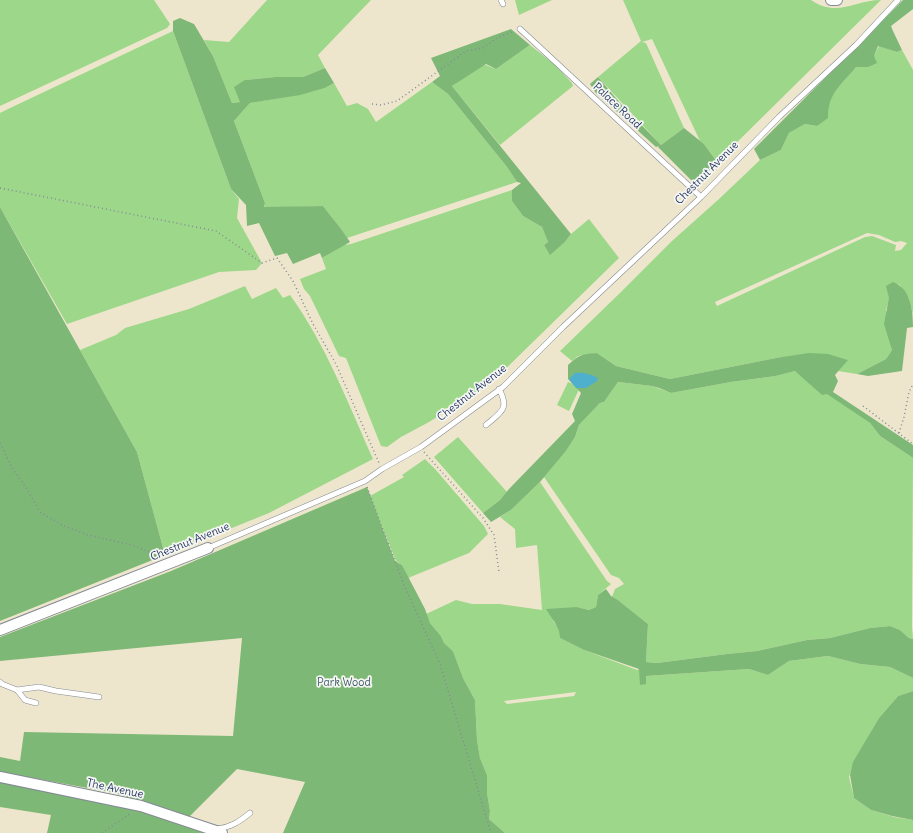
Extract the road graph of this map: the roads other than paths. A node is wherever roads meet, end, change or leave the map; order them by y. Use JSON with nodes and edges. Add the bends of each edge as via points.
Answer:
{"nodes":[{"id":1,"x":831,"y":0,"type":"edge"},
{"id":2,"x":837,"y":0,"type":"edge"},
{"id":3,"x":898,"y":0,"type":"edge"},
{"id":4,"x":520,"y":29,"type":"road end"},
{"id":5,"x":702,"y":197,"type":"junction"},
{"id":6,"x":499,"y":389,"type":"junction"},
{"id":7,"x":486,"y":425,"type":"dead end"},
{"id":8,"x":208,"y":548,"type":"joint"},
{"id":9,"x":0,"y":630,"type":"edge"},
{"id":10,"x":0,"y":682,"type":"edge"},
{"id":11,"x":17,"y":690,"type":"junction"},
{"id":12,"x":99,"y":698,"type":"dead end"},
{"id":13,"x":36,"y":703,"type":"dead end"},
{"id":14,"x":0,"y":777,"type":"edge"},
{"id":15,"x":250,"y":813,"type":"dead end"},
{"id":16,"x":218,"y":831,"type":"edge"}],
"edges":[{"from":1,"to":2,"type":"street"},
{"from":3,"to":5,"type":"lane","name":"Chestnut Avenue"},
{"from":4,"to":5,"type":"lane","name":"Palace Road"},
{"from":5,"to":6,"type":"lane","name":"Chestnut Avenue"},
{"from":6,"to":7,"type":"lane","via":[[505,404],[499,414]]},
{"from":6,"to":8,"type":"lane","name":"Chestnut Avenue","via":[[420,447],[365,481]]},
{"from":8,"to":9,"type":"street","name":"Chestnut Avenue"},
{"from":10,"to":11,"type":"lane"},
{"from":11,"to":12,"type":"lane","via":[[39,687]]},
{"from":11,"to":13,"type":"lane","via":[[24,700]]},
{"from":14,"to":16,"type":"street","name":"The Avenue","via":[[141,806]]},
{"from":15,"to":16,"type":"lane","via":[[235,824]]}]}
